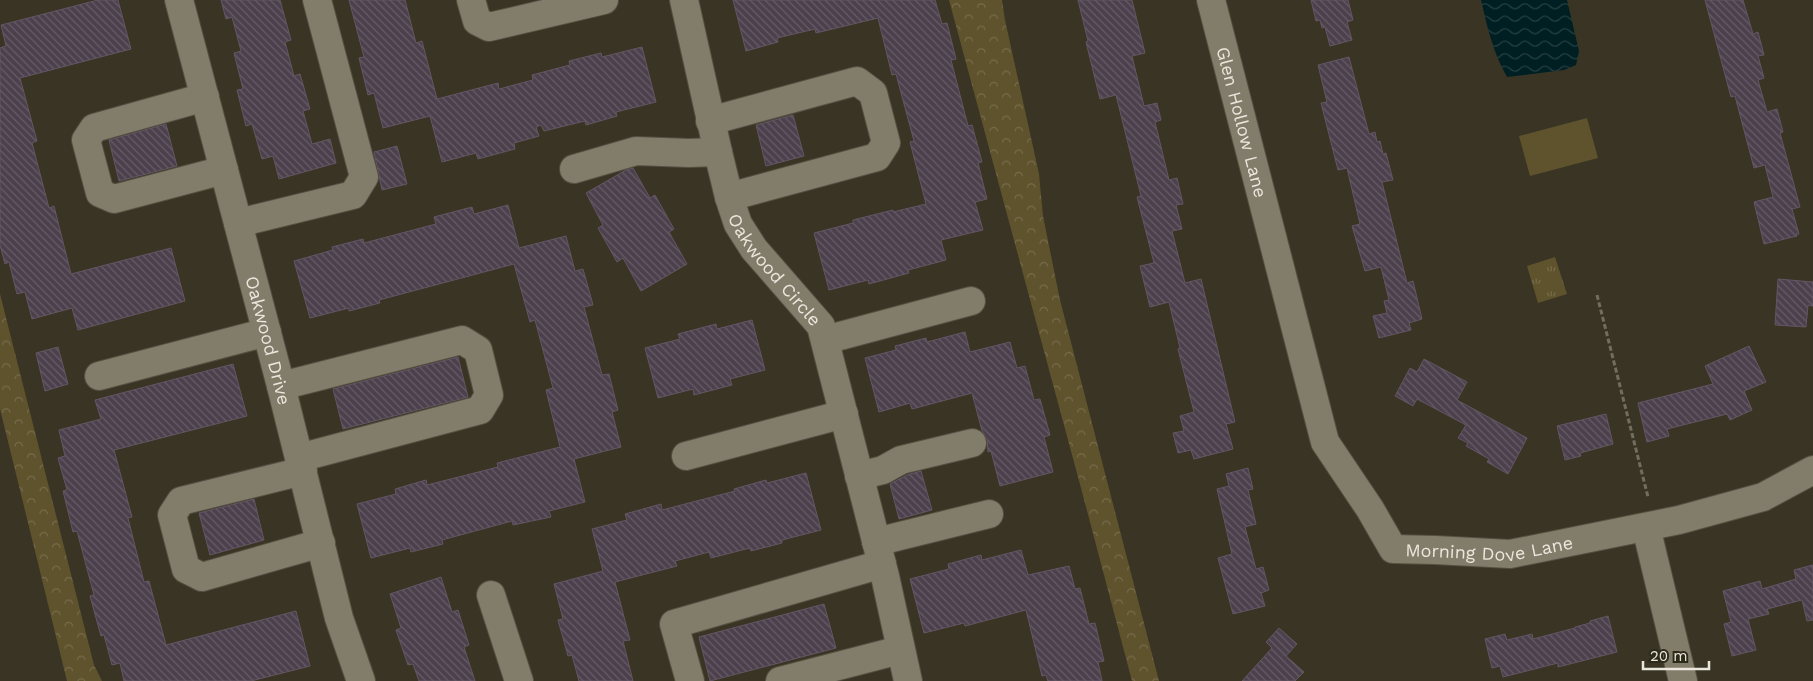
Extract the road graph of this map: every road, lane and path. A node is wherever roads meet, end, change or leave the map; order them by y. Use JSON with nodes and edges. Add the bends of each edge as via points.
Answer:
{"nodes":[{"id":1,"x":179,"y":0,"type":"edge"},
{"id":2,"x":317,"y":0,"type":"edge"},
{"id":3,"x":472,"y":0,"type":"edge"},
{"id":4,"x":604,"y":0,"type":"edge"},
{"id":5,"x":684,"y":0,"type":"edge"},
{"id":6,"x":1211,"y":0,"type":"edge"},
{"id":7,"x":205,"y":97,"type":"junction"},
{"id":8,"x":710,"y":121,"type":"junction"},
{"id":9,"x":718,"y":152,"type":"junction"},
{"id":10,"x":574,"y":168,"type":"dead end"},
{"id":11,"x":224,"y":170,"type":"junction"},
{"id":12,"x":729,"y":197,"type":"junction"},
{"id":13,"x":238,"y":223,"type":"junction"},
{"id":14,"x":1274,"y":245,"type":"joint"},
{"id":15,"x":1597,"y":295,"type":"dead end"},
{"id":16,"x":971,"y":301,"type":"dead end"},
{"id":17,"x":267,"y":332,"type":"junction"},
{"id":18,"x":825,"y":340,"type":"junction"},
{"id":19,"x":99,"y":376,"type":"dead end"},
{"id":20,"x":281,"y":386,"type":"junction"},
{"id":21,"x":844,"y":414,"type":"junction"},
{"id":22,"x":972,"y":443,"type":"dead end"},
{"id":23,"x":686,"y":456,"type":"dead end"},
{"id":24,"x":301,"y":465,"type":"junction"},
{"id":25,"x":1813,"y":470,"type":"edge"},
{"id":26,"x":859,"y":476,"type":"junction"},
{"id":27,"x":1648,"y":497,"type":"dead end"},
{"id":28,"x":989,"y":514,"type":"dead end"},
{"id":29,"x":1646,"y":527,"type":"junction"},
{"id":30,"x":322,"y":543,"type":"junction"},
{"id":31,"x":879,"y":553,"type":"junction"},
{"id":32,"x":491,"y":595,"type":"dead end"},
{"id":33,"x":900,"y":650,"type":"junction"},
{"id":34,"x":361,"y":681,"type":"edge"},
{"id":35,"x":519,"y":681,"type":"edge"},
{"id":36,"x":690,"y":681,"type":"edge"},
{"id":37,"x":780,"y":681,"type":"edge"},
{"id":38,"x":908,"y":681,"type":"edge"},
{"id":39,"x":1683,"y":681,"type":"edge"}],
"edges":[{"from":1,"to":7,"type":"street","name":"Oakwood Drive"},
{"from":2,"to":13,"type":"street","via":[[364,177],[353,195]]},
{"from":3,"to":4,"type":"street","via":[[477,21],[489,27]]},
{"from":5,"to":8,"type":"street","name":"Oakwood Circle"},
{"from":6,"to":14,"type":"street","name":"Glen Hollow Lane"},
{"from":7,"to":11,"type":"street","name":"Oakwood Drive"},
{"from":7,"to":11,"type":"street","via":[[94,128],[86,140],[100,193],[114,199]]},
{"from":8,"to":9,"type":"street","name":"Oakwood Circle"},
{"from":8,"to":12,"type":"street","via":[[857,81],[873,93],[886,143],[877,157]]},
{"from":9,"to":10,"type":"street","via":[[636,151]]},
{"from":9,"to":12,"type":"street","name":"Oakwood Circle"},
{"from":11,"to":13,"type":"street","name":"Oakwood Drive"},
{"from":12,"to":18,"type":"street","name":"Oakwood Circle","via":[[738,224],[754,249],[821,326]]},
{"from":13,"to":17,"type":"street","name":"Oakwood Drive"},
{"from":14,"to":29,"type":"street","name":"Morning Dove Lane","via":[[1325,442],[1370,509],[1392,550],[1510,554]]},
{"from":15,"to":27,"type":"path"},
{"from":16,"to":18,"type":"street"},
{"from":17,"to":19,"type":"street"},
{"from":17,"to":20,"type":"street","name":"Oakwood Drive"},
{"from":18,"to":21,"type":"street","name":"Oakwood Circle"},
{"from":20,"to":24,"type":"street","name":"Oakwood Drive"},
{"from":20,"to":24,"type":"street","via":[[462,340],[478,350],[489,395],[480,410]]},
{"from":21,"to":23,"type":"street"},
{"from":21,"to":26,"type":"street","name":"Oakwood Circle"},
{"from":22,"to":26,"type":"street","via":[[901,460],[883,470]]},
{"from":24,"to":30,"type":"street","name":"Oakwood Drive"},
{"from":24,"to":30,"type":"street","via":[[180,501],[172,515],[186,569],[202,577]]},
{"from":25,"to":29,"type":"street","name":"Morning Dove Lane","via":[[1763,497]]},
{"from":26,"to":31,"type":"street","name":"Oakwood Circle"},
{"from":28,"to":31,"type":"street"},
{"from":29,"to":39,"type":"street"},
{"from":30,"to":34,"type":"street","name":"Oakwood Drive","via":[[339,618]]},
{"from":31,"to":33,"type":"street","name":"Oakwood Circle"},
{"from":31,"to":36,"type":"street","via":[[674,624]]},
{"from":32,"to":35,"type":"street"},
{"from":33,"to":37,"type":"street"},
{"from":33,"to":38,"type":"street","name":"Oakwood Circle"}]}
